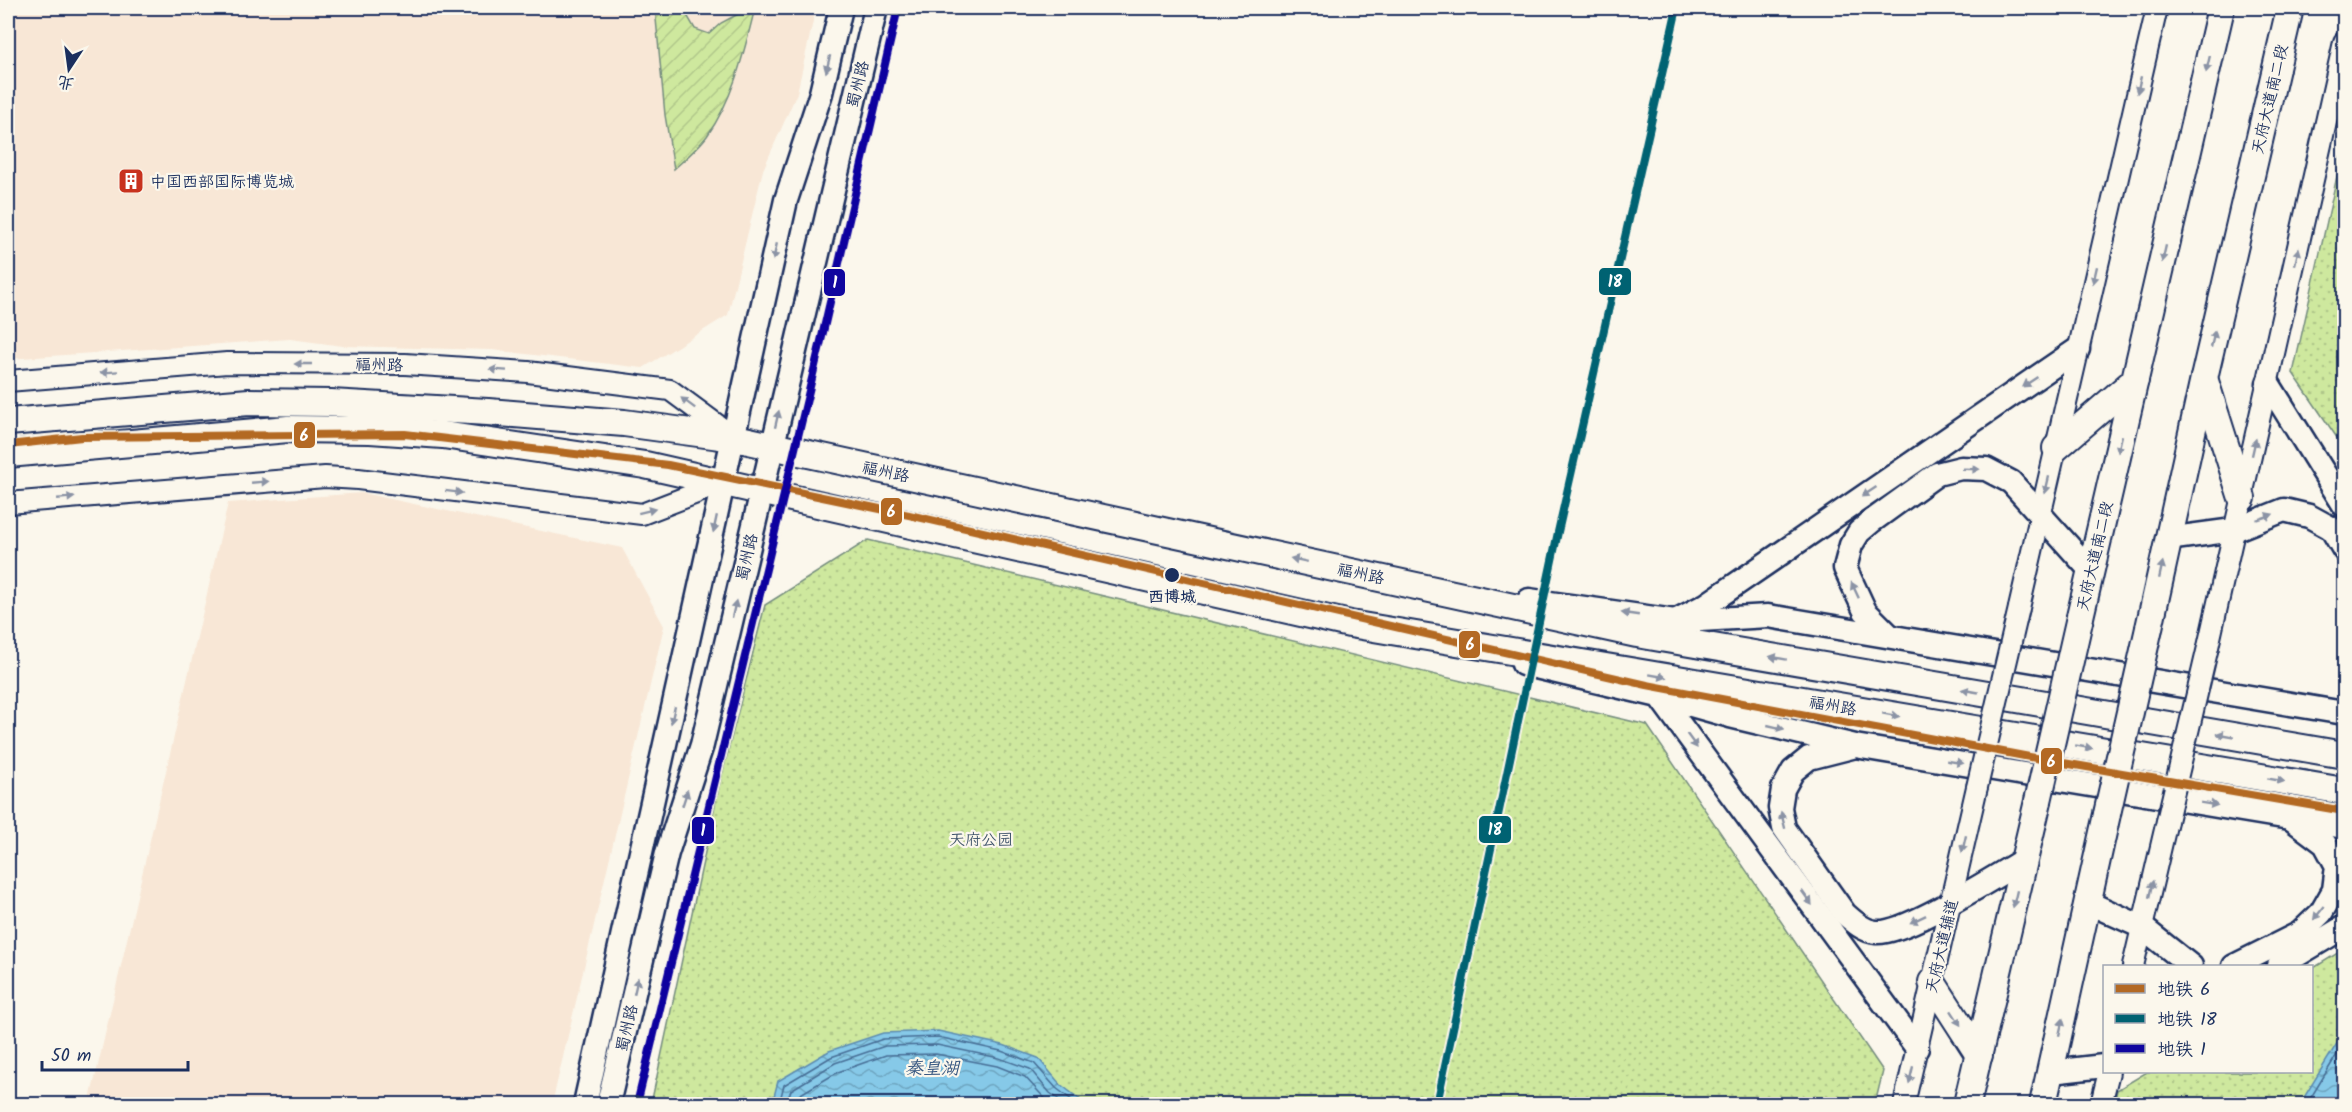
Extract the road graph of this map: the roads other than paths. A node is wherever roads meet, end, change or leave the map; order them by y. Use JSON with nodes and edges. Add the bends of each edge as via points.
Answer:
{"nodes":[{"id":1,"x":841,"y":8,"type":"edge"},
{"id":2,"x":876,"y":8,"type":"edge"},
{"id":3,"x":2157,"y":8,"type":"edge"},
{"id":4,"x":2221,"y":8,"type":"edge"},
{"id":5,"x":2290,"y":8,"type":"edge"},
{"id":6,"x":2344,"y":42,"type":"edge"},
{"id":7,"x":2078,"y":349,"type":"junction"},
{"id":8,"x":2204,"y":378,"type":"junction"},
{"id":9,"x":2135,"y":380,"type":"junction"},
{"id":10,"x":8,"y":381,"type":"edge"},
{"id":11,"x":2268,"y":383,"type":"junction"},
{"id":12,"x":8,"y":422,"type":"edge"},
{"id":13,"x":735,"y":438,"type":"junction"},
{"id":14,"x":771,"y":447,"type":"junction"},
{"id":15,"x":2056,"y":448,"type":"junction"},
{"id":16,"x":8,"y":454,"type":"edge"},
{"id":17,"x":725,"y":483,"type":"junction"},
{"id":18,"x":761,"y":490,"type":"junction"},
{"id":19,"x":2242,"y":498,"type":"junction"},
{"id":20,"x":8,"y":503,"type":"edge"},
{"id":21,"x":2344,"y":505,"type":"edge"},
{"id":22,"x":2040,"y":514,"type":"junction"},
{"id":23,"x":2234,"y":530,"type":"junction"},
{"id":24,"x":2167,"y":538,"type":"junction"},
{"id":25,"x":2344,"y":550,"type":"edge"},
{"id":26,"x":2091,"y":571,"type":"junction"},
{"id":27,"x":1389,"y":579,"type":"junction"},
{"id":28,"x":1675,"y":621,"type":"junction"},
{"id":29,"x":1350,"y":624,"type":"junction"},
{"id":30,"x":1890,"y":636,"type":"junction"},
{"id":31,"x":1659,"y":696,"type":"junction"},
{"id":32,"x":2344,"y":705,"type":"edge"},
{"id":33,"x":2317,"y":710,"type":"junction"},
{"id":34,"x":2344,"y":713,"type":"edge"},
{"id":35,"x":1856,"y":746,"type":"junction"},
{"id":36,"x":2344,"y":755,"type":"edge"},
{"id":37,"x":2344,"y":792,"type":"edge"},
{"id":38,"x":2289,"y":818,"type":"junction"},
{"id":39,"x":2344,"y":827,"type":"edge"},
{"id":40,"x":2024,"y":860,"type":"junction"},
{"id":41,"x":1951,"y":901,"type":"junction"},
{"id":42,"x":2089,"y":903,"type":"junction"},
{"id":43,"x":2142,"y":927,"type":"junction"},
{"id":44,"x":2344,"y":927,"type":"edge"},
{"id":45,"x":2133,"y":965,"type":"edge"},
{"id":46,"x":2190,"y":965,"type":"edge"},
{"id":47,"x":2236,"y":965,"type":"edge"},
{"id":48,"x":2281,"y":965,"type":"edge"},
{"id":49,"x":1932,"y":982,"type":"junction"},
{"id":50,"x":1917,"y":1048,"type":"junction"},
{"id":51,"x":1979,"y":1055,"type":"junction"},
{"id":52,"x":2103,"y":1066,"type":"edge"},
{"id":53,"x":2051,"y":1072,"type":"junction"},
{"id":54,"x":2109,"y":1073,"type":"edge"},
{"id":55,"x":585,"y":1104,"type":"edge"},
{"id":56,"x":608,"y":1104,"type":"edge"},
{"id":57,"x":1904,"y":1104,"type":"edge"},
{"id":58,"x":1967,"y":1104,"type":"edge"},
{"id":59,"x":2043,"y":1104,"type":"edge"},
{"id":60,"x":2101,"y":1104,"type":"edge"}],
"edges":[{"from":1,"to":13,"type":"main road","name":"蜀州路","one_way":true,"via":[[821,93],[786,200]]},
{"from":14,"to":2,"type":"main road","name":"蜀州路","one_way":true},
{"from":3,"to":7,"type":"street","name":"天府大道辅道","one_way":true},
{"from":4,"to":9,"type":"main road","name":"天府大道南二段","one_way":true},
{"from":8,"to":5,"type":"main road","name":"天府大道南二段","one_way":true},
{"from":11,"to":6,"type":"street","one_way":true},
{"from":7,"to":15,"type":"street","name":"天府大道辅道"},
{"from":7,"to":28,"type":"main road","one_way":true,"via":[[1706,605]]},
{"from":8,"to":19,"type":"main road"},
{"from":8,"to":24,"type":"main road","name":"天府大道南二段"},
{"from":9,"to":15,"type":"main road"},
{"from":9,"to":26,"type":"main road","name":"天府大道南二段","one_way":true},
{"from":13,"to":10,"type":"street","name":"福州路","one_way":true,"via":[[670,390],[528,372],[405,364],[227,363]]},
{"from":19,"to":11,"type":"street","one_way":true},
{"from":11,"to":21,"type":"main road"},
{"from":12,"to":13,"type":"main road","name":"福州路","via":[[249,402],[331,403],[624,423]]},
{"from":13,"to":14,"type":"main road","name":"福州路"},
{"from":13,"to":17,"type":"main road","name":"蜀州路"},
{"from":14,"to":18,"type":"main road","name":"蜀州路"},
{"from":27,"to":14,"type":"main road","name":"福州路","one_way":true},
{"from":15,"to":22,"type":"street","name":"天府大道辅道","one_way":true},
{"from":16,"to":17,"type":"main road","name":"福州路","via":[[288,429],[370,430],[443,435],[645,465]]},
{"from":17,"to":18,"type":"main road","name":"福州路"},
{"from":20,"to":17,"type":"street","one_way":true,"via":[[325,477],[642,514]]},
{"from":17,"to":55,"type":"main road","name":"蜀州路","one_way":true},
{"from":18,"to":29,"type":"main road","name":"福州路"},
{"from":56,"to":18,"type":"main road","name":"蜀州路","one_way":true,"via":[[667,853],[702,745]]},
{"from":19,"to":23,"type":"street"},
{"from":22,"to":26,"type":"main road"},
{"from":30,"to":22,"type":"main road","one_way":true,"via":[[1865,611],[1845,568],[1851,545],[1872,520],[1937,474],[1961,468],[1986,469],[2011,482]]},
{"from":22,"to":41,"type":"street","name":"天府大道辅道","one_way":true,"bridge":true},
{"from":23,"to":24,"type":"main road"},
{"from":23,"to":25,"type":"main road","one_way":true,"via":[[2284,510],[2309,516],[2331,528]]},
{"from":43,"to":23,"type":"street","one_way":true,"bridge":true},
{"from":42,"to":24,"type":"main road","name":"天府大道南二段","one_way":true,"bridge":true},
{"from":26,"to":40,"type":"main road","name":"天府大道南二段","bridge":true},
{"from":28,"to":27,"type":"main road","one_way":true},
{"from":36,"to":27,"type":"main road","name":"福州路","one_way":true,"via":[[1637,634]]},
{"from":28,"to":30,"type":"main road","via":[[1768,616]]},
{"from":29,"to":31,"type":"main road"},
{"from":29,"to":37,"type":"main road","name":"福州路","one_way":true},
{"from":30,"to":33,"type":"main road"},
{"from":31,"to":35,"type":"main road","one_way":true},
{"from":31,"to":50,"type":"main road","one_way":true},
{"from":32,"to":33,"type":"main road"},
{"from":33,"to":34,"type":"main road"},
{"from":35,"to":38,"type":"main road","one_way":true},
{"from":41,"to":35,"type":"main road","one_way":true,"via":[[1891,931],[1875,932],[1857,925],[1784,828],[1780,808],[1783,789],[1792,771],[1809,758]]},
{"from":38,"to":39,"type":"main road"},
{"from":38,"to":47,"type":"main road","one_way":true,"via":[[2325,844],[2337,866],[2334,890],[2321,913],[2300,933]]},
{"from":40,"to":41,"type":"main road"},
{"from":40,"to":51,"type":"main road","name":"天府大道南二段","one_way":true},
{"from":41,"to":49,"type":"street","name":"天府大道辅道"},
{"from":42,"to":43,"type":"main road"},
{"from":53,"to":42,"type":"main road","name":"天府大道南二段","one_way":true},
{"from":43,"to":45,"type":"street"},
{"from":43,"to":46,"type":"main road"},
{"from":44,"to":48,"type":"main road"},
{"from":49,"to":50,"type":"street","name":"天府大道辅道"},
{"from":49,"to":51,"type":"main road","one_way":true},
{"from":50,"to":57,"type":"street","name":"天府大道辅道","one_way":true},
{"from":51,"to":58,"type":"main road","name":"天府大道南二段"},
{"from":52,"to":53,"type":"main road"},
{"from":53,"to":59,"type":"main road","name":"天府大道南二段"},
{"from":54,"to":60,"type":"street"}]}
